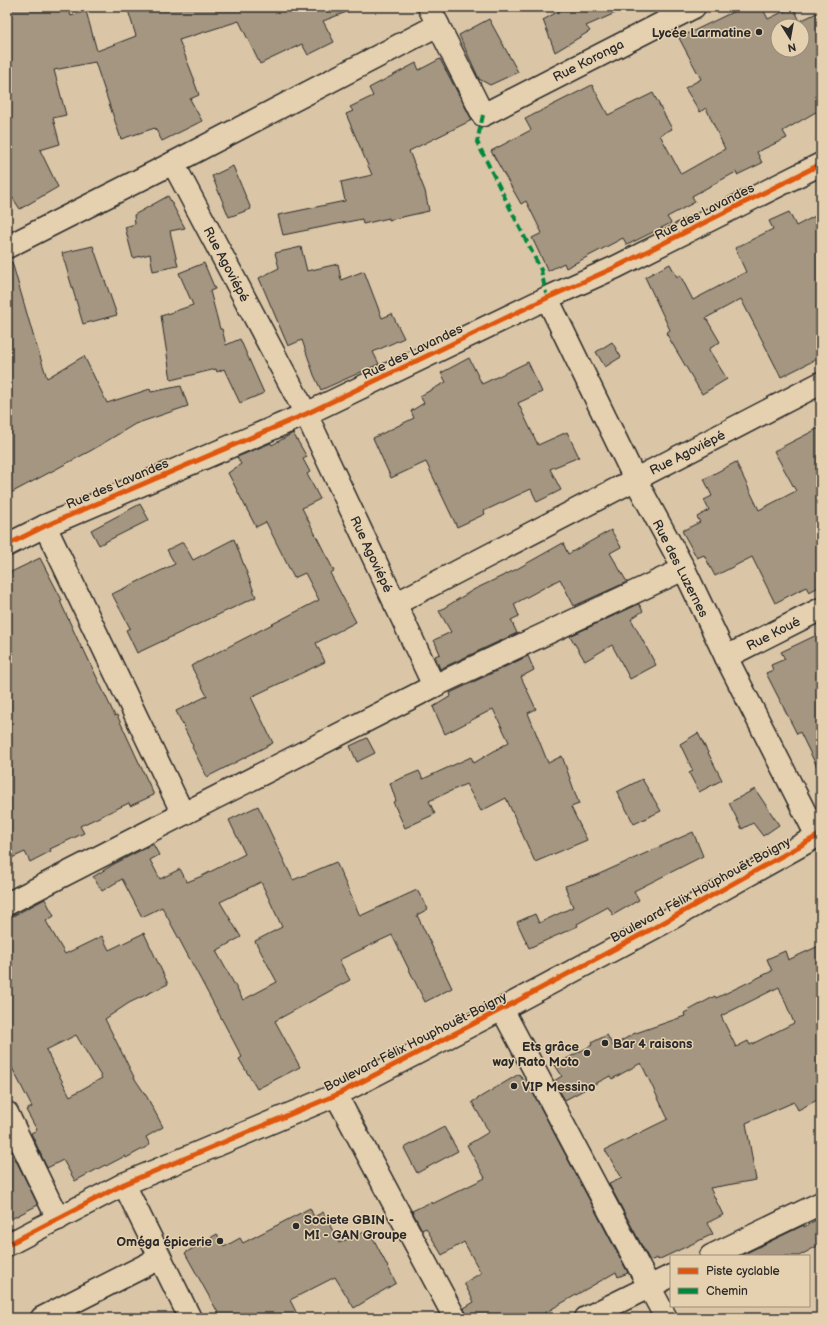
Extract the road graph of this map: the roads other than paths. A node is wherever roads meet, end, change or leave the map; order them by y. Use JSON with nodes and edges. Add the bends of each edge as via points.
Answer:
{"nodes":[{"id":1,"x":694,"y":7,"type":"edge"},
{"id":2,"x":669,"y":12,"type":"edge"},
{"id":3,"x":434,"y":16,"type":"edge"},
{"id":4,"x":174,"y":163,"type":"junction"},
{"id":5,"x":821,"y":164,"type":"edge"},
{"id":6,"x":7,"y":248,"type":"edge"},
{"id":7,"x":547,"y":298,"type":"junction"},
{"id":8,"x":821,"y":383,"type":"edge"},
{"id":9,"x":306,"y":414,"type":"junction"},
{"id":10,"x":635,"y":479,"type":"junction"},
{"id":11,"x":45,"y":526,"type":"junction"},
{"id":12,"x":7,"y":545,"type":"edge"},
{"id":13,"x":684,"y":568,"type":"junction"},
{"id":14,"x":395,"y":604,"type":"junction"},
{"id":15,"x":821,"y":609,"type":"edge"},
{"id":16,"x":726,"y":657,"type":"junction"},
{"id":17,"x":434,"y":686,"type":"junction"},
{"id":18,"x":183,"y":814,"type":"junction"},
{"id":19,"x":819,"y":835,"type":"edge"},
{"id":20,"x":7,"y":904,"type":"edge"},
{"id":21,"x":502,"y":1009,"type":"junction"},
{"id":22,"x":336,"y":1095,"type":"junction"},
{"id":23,"x":7,"y":1113,"type":"edge"},
{"id":24,"x":124,"y":1184,"type":"junction"},
{"id":25,"x":821,"y":1203,"type":"edge"},
{"id":26,"x":58,"y":1219,"type":"junction"},
{"id":27,"x":7,"y":1245,"type":"edge"},
{"id":28,"x":713,"y":1255,"type":"edge"},
{"id":29,"x":160,"y":1258,"type":"junction"},
{"id":30,"x":670,"y":1276,"type":"edge"},
{"id":31,"x":650,"y":1286,"type":"junction"},
{"id":32,"x":42,"y":1318,"type":"edge"},
{"id":33,"x":190,"y":1318,"type":"edge"},
{"id":34,"x":455,"y":1318,"type":"edge"},
{"id":35,"x":586,"y":1318,"type":"edge"},
{"id":36,"x":666,"y":1318,"type":"edge"}],
"edges":[{"from":1,"to":2,"type":"street","name":"Rue Koronga"},
{"from":2,"to":3,"type":"street","name":"Rue Koronga","via":[[483,115]]},
{"from":3,"to":4,"type":"street"},
{"from":4,"to":6,"type":"street"},
{"from":4,"to":9,"type":"street","name":"Rue Agoviépé"},
{"from":5,"to":7,"type":"street","name":"Rue des Lavandes","via":[[616,268]]},
{"from":7,"to":9,"type":"street","name":"Rue des Lavandes"},
{"from":7,"to":10,"type":"street","name":"Rue des Luzernes"},
{"from":8,"to":10,"type":"street","name":"Rue Agoviépé"},
{"from":9,"to":11,"type":"street","name":"Rue des Lavandes"},
{"from":9,"to":14,"type":"street","name":"Rue Agoviépé"},
{"from":10,"to":13,"type":"street","name":"Rue des Luzernes"},
{"from":10,"to":14,"type":"street","name":"Rue Agoviépé"},
{"from":11,"to":12,"type":"street","name":"Rue des Lavandes"},
{"from":11,"to":18,"type":"street"},
{"from":13,"to":16,"type":"street","name":"Rue des Luzernes"},
{"from":13,"to":17,"type":"street"},
{"from":14,"to":17,"type":"street"},
{"from":15,"to":16,"type":"street","name":"Rue Koué"},
{"from":16,"to":19,"type":"street","name":"Rue des Luzernes"},
{"from":17,"to":18,"type":"street"},
{"from":18,"to":20,"type":"street"},
{"from":19,"to":21,"type":"street","name":"Boulevard Félix Houphouët-Boigny"},
{"from":21,"to":22,"type":"street","name":"Boulevard Félix Houphouët-Boigny"},
{"from":21,"to":31,"type":"street"},
{"from":22,"to":24,"type":"street","name":"Boulevard Félix Houphouët-Boigny"},
{"from":22,"to":34,"type":"street"},
{"from":23,"to":26,"type":"street"},
{"from":24,"to":26,"type":"street","name":"Boulevard Félix Houphouët-Boigny"},
{"from":24,"to":29,"type":"street"},
{"from":25,"to":28,"type":"street"},
{"from":26,"to":27,"type":"street","name":"Boulevard Félix Houphouët-Boigny"},
{"from":29,"to":32,"type":"street"},
{"from":29,"to":33,"type":"street"},
{"from":30,"to":31,"type":"street"},
{"from":31,"to":35,"type":"street"},
{"from":31,"to":36,"type":"street"}]}
